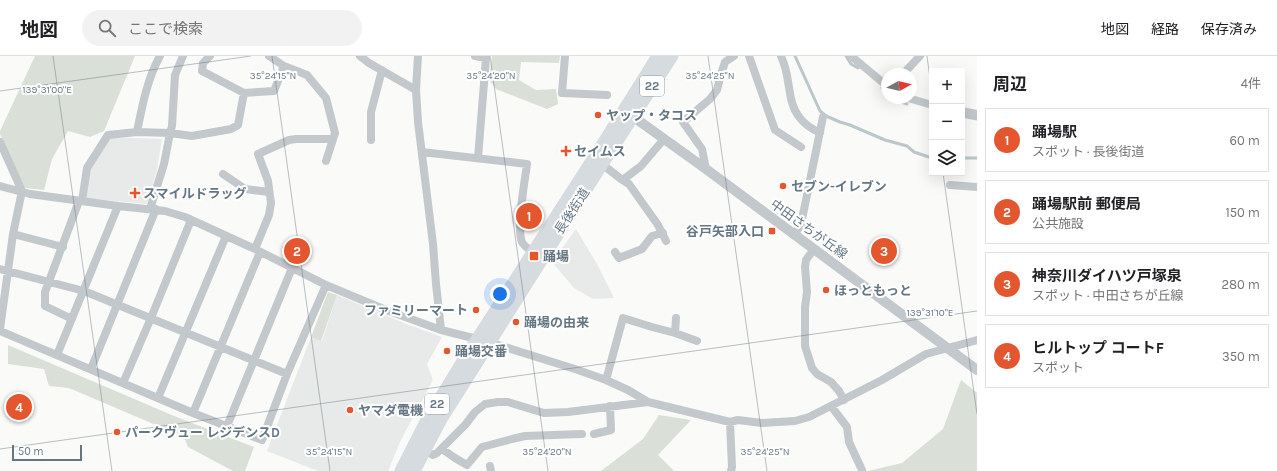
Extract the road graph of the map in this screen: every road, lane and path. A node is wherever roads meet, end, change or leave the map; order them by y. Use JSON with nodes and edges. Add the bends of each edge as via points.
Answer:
{"nodes":[{"id":1,"x":160,"y":56,"type":"edge"},
{"id":2,"x":183,"y":56,"type":"edge"},
{"id":3,"x":210,"y":56,"type":"edge"},
{"id":4,"x":269,"y":56,"type":"edge"},
{"id":5,"x":360,"y":56,"type":"edge"},
{"id":6,"x":418,"y":56,"type":"edge"},
{"id":7,"x":475,"y":56,"type":"edge"},
{"id":8,"x":565,"y":56,"type":"edge"},
{"id":9,"x":672,"y":56,"type":"edge"},
{"id":10,"x":734,"y":56,"type":"edge"},
{"id":11,"x":749,"y":56,"type":"edge"},
{"id":12,"x":781,"y":56,"type":"edge"},
{"id":13,"x":851,"y":56,"type":"edge"},
{"id":14,"x":920,"y":56,"type":"edge"},
{"id":15,"x":657,"y":57,"type":"edge"},
{"id":16,"x":284,"y":66,"type":"junction"},
{"id":17,"x":909,"y":68,"type":"edge"},
{"id":18,"x":382,"y":70,"type":"junction"},
{"id":19,"x":881,"y":81,"type":"edge"},
{"id":20,"x":416,"y":90,"type":"junction"},
{"id":21,"x":244,"y":93,"type":"junction"},
{"id":22,"x":607,"y":95,"type":"dead end"},
{"id":23,"x":917,"y":101,"type":"edge"},
{"id":24,"x":929,"y":104,"type":"edge"},
{"id":25,"x":965,"y":112,"type":"edge"},
{"id":26,"x":629,"y":114,"type":"junction"},
{"id":27,"x":977,"y":114,"type":"edge"},
{"id":28,"x":823,"y":117,"type":"dead end"},
{"id":29,"x":137,"y":132,"type":"junction"},
{"id":30,"x":170,"y":133,"type":"junction"},
{"id":31,"x":820,"y":133,"type":"junction"},
{"id":32,"x":332,"y":139,"type":"junction"},
{"id":33,"x":371,"y":140,"type":"dead end"},
{"id":34,"x":664,"y":140,"type":"junction"},
{"id":35,"x":0,"y":142,"type":"edge"},
{"id":36,"x":801,"y":147,"type":"dead end"},
{"id":37,"x":422,"y":152,"type":"junction"},
{"id":38,"x":478,"y":158,"type":"junction"},
{"id":39,"x":326,"y":161,"type":"dead end"},
{"id":40,"x":602,"y":164,"type":"junction"},
{"id":41,"x":706,"y":169,"type":"junction"},
{"id":42,"x":223,"y":174,"type":"dead end"},
{"id":43,"x":621,"y":179,"type":"junction"},
{"id":44,"x":950,"y":185,"type":"dead end"},
{"id":45,"x":0,"y":186,"type":"edge"},
{"id":46,"x":977,"y":187,"type":"edge"},
{"id":47,"x":22,"y":191,"type":"junction"},
{"id":48,"x":269,"y":192,"type":"junction"},
{"id":49,"x":81,"y":201,"type":"junction"},
{"id":50,"x":118,"y":206,"type":"junction"},
{"id":51,"x":153,"y":209,"type":"junction"},
{"id":52,"x":191,"y":220,"type":"junction"},
{"id":53,"x":663,"y":233,"type":"junction"},
{"id":54,"x":13,"y":234,"type":"junction"},
{"id":55,"x":794,"y":235,"type":"junction"},
{"id":56,"x":226,"y":236,"type":"junction"},
{"id":57,"x":666,"y":241,"type":"dead end"},
{"id":58,"x":63,"y":247,"type":"junction"},
{"id":59,"x":814,"y":249,"type":"junction"},
{"id":60,"x":257,"y":250,"type":"junction"},
{"id":61,"x":615,"y":252,"type":"dead end"},
{"id":62,"x":533,"y":253,"type":"junction"},
{"id":63,"x":292,"y":268,"type":"junction"},
{"id":64,"x":4,"y":270,"type":"edge"},
{"id":65,"x":49,"y":282,"type":"junction"},
{"id":66,"x":326,"y":285,"type":"junction"},
{"id":67,"x":84,"y":291,"type":"junction"},
{"id":68,"x":117,"y":305,"type":"junction"},
{"id":69,"x":151,"y":318,"type":"junction"},
{"id":70,"x":676,"y":318,"type":"dead end"},
{"id":71,"x":72,"y":319,"type":"junction"},
{"id":72,"x":0,"y":330,"type":"edge"},
{"id":73,"x":442,"y":330,"type":"junction"},
{"id":74,"x":186,"y":332,"type":"junction"},
{"id":75,"x":675,"y":333,"type":"junction"},
{"id":76,"x":483,"y":340,"type":"junction"},
{"id":77,"x":697,"y":341,"type":"dead end"},
{"id":78,"x":973,"y":341,"type":"edge"},
{"id":79,"x":220,"y":347,"type":"junction"},
{"id":80,"x":57,"y":355,"type":"junction"},
{"id":81,"x":254,"y":360,"type":"junction"},
{"id":82,"x":91,"y":369,"type":"junction"},
{"id":83,"x":977,"y":370,"type":"edge"},
{"id":84,"x":287,"y":374,"type":"junction"},
{"id":85,"x":606,"y":380,"type":"junction"},
{"id":86,"x":123,"y":383,"type":"junction"},
{"id":87,"x":158,"y":398,"type":"junction"},
{"id":88,"x":844,"y":400,"type":"junction"},
{"id":89,"x":648,"y":402,"type":"junction"},
{"id":90,"x":610,"y":406,"type":"junction"},
{"id":91,"x":831,"y":406,"type":"junction"},
{"id":92,"x":193,"y":413,"type":"junction"},
{"id":93,"x":730,"y":422,"type":"junction"},
{"id":94,"x":227,"y":426,"type":"junction"},
{"id":95,"x":582,"y":434,"type":"dead end"},
{"id":96,"x":594,"y":434,"type":"dead end"},
{"id":97,"x":442,"y":449,"type":"junction"},
{"id":98,"x":424,"y":450,"type":"junction"},
{"id":99,"x":732,"y":470,"type":"edge"},
{"id":100,"x":862,"y":470,"type":"dead end"},
{"id":101,"x":401,"y":471,"type":"edge"},
{"id":102,"x":414,"y":471,"type":"edge"}],
"edges":[{"from":1,"to":29,"type":"street","via":[[143,102]]},
{"from":2,"to":30,"type":"street","via":[[175,74]]},
{"from":3,"to":21,"type":"street","via":[[203,63],[202,71]]},
{"from":4,"to":16,"type":"street"},
{"from":5,"to":18,"type":"street"},
{"from":6,"to":20,"type":"street"},
{"from":7,"to":38,"type":"street","via":[[486,58]]},
{"from":8,"to":22,"type":"street","via":[[562,93]]},
{"from":9,"to":26,"type":"main road","name":"長後街道","number":"22"},
{"from":10,"to":41,"type":"street","via":[[725,62],[717,90],[683,122],[702,149]]},
{"from":11,"to":36,"type":"street","via":[[775,130]]},
{"from":12,"to":31,"type":"street","via":[[793,108],[808,126]]},
{"from":13,"to":19,"type":"street"},
{"from":14,"to":17,"type":"street"},
{"from":15,"to":26,"type":"main road","number":"22"},
{"from":16,"to":21,"type":"street","via":[[274,91]]},
{"from":16,"to":32,"type":"street","via":[[307,75],[326,98],[335,133]]},
{"from":18,"to":20,"type":"street"},
{"from":18,"to":33,"type":"street","via":[[372,112]]},
{"from":20,"to":37,"type":"street"},
{"from":21,"to":30,"type":"street","via":[[238,125],[231,129],[192,136]]},
{"from":23,"to":24,"type":"street"},
{"from":25,"to":27,"type":"street"},
{"from":26,"to":34,"type":"street","name":"中田さちが丘線"},
{"from":26,"to":40,"type":"main road","name":"長後街道","number":"22"},
{"from":26,"to":62,"type":"main road","name":"長後街道","number":"22"},
{"from":28,"to":31,"type":"street"},
{"from":29,"to":30,"type":"street"},
{"from":29,"to":49,"type":"street","via":[[108,135],[87,168]]},
{"from":30,"to":51,"type":"street"},
{"from":31,"to":55,"type":"street","via":[[800,224]]},
{"from":32,"to":39,"type":"street"},
{"from":32,"to":48,"type":"street","via":[[289,140],[258,154],[268,181]]},
{"from":34,"to":41,"type":"street","name":"中田さちが丘線"},
{"from":34,"to":43,"type":"street","via":[[641,166]]},
{"from":35,"to":47,"type":"street"},
{"from":37,"to":38,"type":"street"},
{"from":37,"to":73,"type":"street"},
{"from":38,"to":62,"type":"street","via":[[527,164],[521,236],[522,243]]},
{"from":40,"to":43,"type":"street"},
{"from":40,"to":76,"type":"main road","name":"長後街道","number":"22"},
{"from":41,"to":55,"type":"street","name":"中田さちが丘線"},
{"from":42,"to":48,"type":"street","via":[[246,189]]},
{"from":43,"to":53,"type":"street","via":[[628,184]]},
{"from":44,"to":46,"type":"street"},
{"from":45,"to":47,"type":"street"},
{"from":47,"to":49,"type":"street"},
{"from":47,"to":54,"type":"street"},
{"from":48,"to":60,"type":"street","via":[[269,215]]},
{"from":49,"to":50,"type":"street"},
{"from":49,"to":58,"type":"street"},
{"from":50,"to":51,"type":"street"},
{"from":50,"to":67,"type":"street"},
{"from":51,"to":52,"type":"street"},
{"from":51,"to":68,"type":"street"},
{"from":52,"to":56,"type":"street"},
{"from":52,"to":69,"type":"street"},
{"from":53,"to":57,"type":"street"},
{"from":53,"to":61,"type":"street","via":[[652,236],[642,249],[619,258]]},
{"from":54,"to":58,"type":"street"},
{"from":54,"to":64,"type":"street"},
{"from":55,"to":59,"type":"street","name":"中田さちが丘線"},
{"from":56,"to":60,"type":"street"},
{"from":56,"to":74,"type":"street"},
{"from":58,"to":65,"type":"street"},
{"from":59,"to":83,"type":"street","name":"中田さちが丘線"},
{"from":59,"to":88,"type":"street","via":[[806,260],[805,267],[805,346],[812,368],[831,382]]},
{"from":60,"to":63,"type":"street"},
{"from":60,"to":79,"type":"street"},
{"from":62,"to":76,"type":"main road","name":"長後街道","number":"22"},
{"from":63,"to":66,"type":"street"},
{"from":63,"to":81,"type":"street"},
{"from":64,"to":65,"type":"street"},
{"from":64,"to":72,"type":"street"},
{"from":65,"to":67,"type":"street"},
{"from":65,"to":71,"type":"street","via":[[45,292],[45,306]]},
{"from":66,"to":73,"type":"street"},
{"from":66,"to":84,"type":"street"},
{"from":67,"to":68,"type":"street"},
{"from":67,"to":71,"type":"street"},
{"from":68,"to":69,"type":"street"},
{"from":68,"to":82,"type":"street"},
{"from":69,"to":74,"type":"street"},
{"from":69,"to":86,"type":"street"},
{"from":70,"to":75,"type":"street"},
{"from":71,"to":80,"type":"street"},
{"from":72,"to":80,"type":"street"},
{"from":73,"to":76,"type":"street"},
{"from":74,"to":79,"type":"street"},
{"from":74,"to":87,"type":"street"},
{"from":75,"to":77,"type":"street"},
{"from":75,"to":85,"type":"street","via":[[623,318]]},
{"from":76,"to":85,"type":"street"},
{"from":76,"to":98,"type":"main road","name":"長後街道","number":"22"},
{"from":76,"to":101,"type":"main road","name":"長後街道","number":"22","via":[[426,422]]},
{"from":78,"to":88,"type":"street","via":[[926,354]]},
{"from":79,"to":81,"type":"street"},
{"from":79,"to":92,"type":"street"},
{"from":80,"to":82,"type":"street"},
{"from":81,"to":84,"type":"street"},
{"from":81,"to":94,"type":"street"},
{"from":82,"to":86,"type":"street"},
{"from":84,"to":94,"type":"street","via":[[262,440]]},
{"from":85,"to":89,"type":"street"},
{"from":86,"to":87,"type":"street"},
{"from":87,"to":92,"type":"street"},
{"from":88,"to":91,"type":"street"},
{"from":89,"to":90,"type":"street"},
{"from":89,"to":93,"type":"street"},
{"from":90,"to":96,"type":"street","via":[[611,430]]},
{"from":90,"to":97,"type":"street","via":[[544,413],[508,402],[485,404]]},
{"from":91,"to":93,"type":"street","via":[[795,421]]},
{"from":91,"to":100,"type":"street","via":[[847,427],[849,442]]},
{"from":92,"to":94,"type":"street"},
{"from":93,"to":99,"type":"street"},
{"from":95,"to":97,"type":"street","via":[[512,438],[482,447],[468,465]]},
{"from":97,"to":98,"type":"street","via":[[433,454]]},
{"from":98,"to":102,"type":"main road","name":"長後街道","number":"22"}]}
